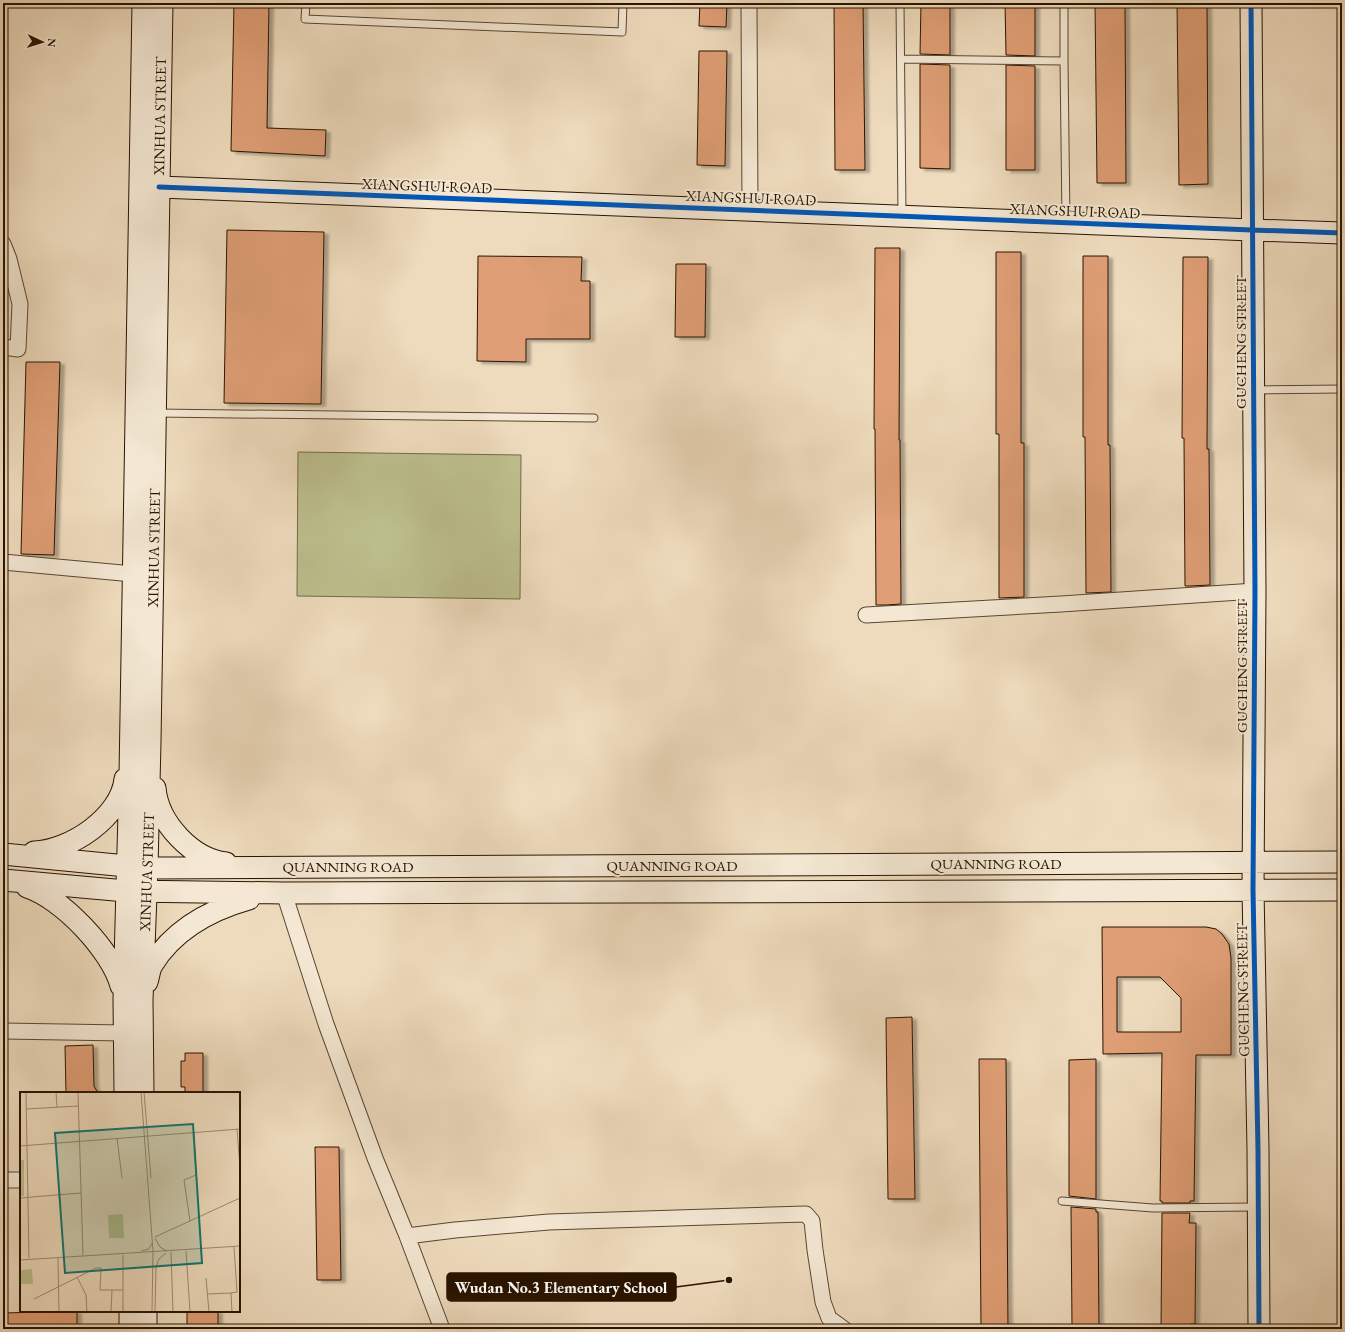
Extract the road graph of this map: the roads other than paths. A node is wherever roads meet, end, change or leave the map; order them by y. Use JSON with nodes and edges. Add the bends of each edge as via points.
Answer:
{"nodes":[{"id":1,"x":143,"y":3,"type":"edge"},
{"id":2,"x":162,"y":3,"type":"edge"},
{"id":3,"x":306,"y":3,"type":"edge"},
{"id":4,"x":623,"y":3,"type":"edge"},
{"id":5,"x":749,"y":3,"type":"edge"},
{"id":6,"x":900,"y":3,"type":"edge"},
{"id":7,"x":1064,"y":3,"type":"edge"},
{"id":8,"x":1251,"y":3,"type":"edge"},
{"id":9,"x":901,"y":59,"type":"junction"},
{"id":10,"x":1064,"y":61,"type":"junction"},
{"id":11,"x":159,"y":187,"type":"junction"},
{"id":12,"x":750,"y":210,"type":"junction"},
{"id":13,"x":902,"y":216,"type":"junction"},
{"id":14,"x":1066,"y":223,"type":"junction"},
{"id":15,"x":1252,"y":230,"type":"junction"},
{"id":16,"x":1342,"y":233,"type":"edge"},
{"id":17,"x":3,"y":244,"type":"edge"},
{"id":18,"x":3,"y":347,"type":"edge"},
{"id":19,"x":1342,"y":389,"type":"edge"},
{"id":20,"x":1253,"y":390,"type":"junction"},
{"id":21,"x":156,"y":413,"type":"junction"},
{"id":22,"x":594,"y":418,"type":"dead end"},
{"id":23,"x":3,"y":562,"type":"edge"},
{"id":24,"x":134,"y":574,"type":"junction"},
{"id":25,"x":1255,"y":591,"type":"junction"},
{"id":26,"x":866,"y":615,"type":"dead end"},
{"id":27,"x":131,"y":731,"type":"junction"},
{"id":28,"x":150,"y":742,"type":"junction"},
{"id":29,"x":4,"y":854,"type":"edge"},
{"id":30,"x":1342,"y":862,"type":"edge"},
{"id":31,"x":1254,"y":863,"type":"junction"},
{"id":32,"x":127,"y":867,"type":"junction"},
{"id":33,"x":147,"y":868,"type":"junction"},
{"id":34,"x":269,"y":868,"type":"junction"},
{"id":35,"x":3,"y":881,"type":"edge"},
{"id":36,"x":1253,"y":890,"type":"junction"},
{"id":37,"x":1342,"y":890,"type":"edge"},
{"id":38,"x":126,"y":891,"type":"junction"},
{"id":39,"x":146,"y":892,"type":"junction"},
{"id":40,"x":276,"y":893,"type":"junction"},
{"id":41,"x":133,"y":1000,"type":"junction"},
{"id":42,"x":3,"y":1031,"type":"edge"},
{"id":43,"x":124,"y":1033,"type":"junction"},
{"id":44,"x":125,"y":1092,"type":"edge"},
{"id":45,"x":143,"y":1092,"type":"edge"},
{"id":46,"x":3,"y":1180,"type":"edge"},
{"id":47,"x":20,"y":1180,"type":"edge"},
{"id":48,"x":1062,"y":1201,"type":"dead end"},
{"id":49,"x":1258,"y":1207,"type":"junction"},
{"id":50,"x":407,"y":1236,"type":"junction"},
{"id":51,"x":130,"y":1312,"type":"edge"},
{"id":52,"x":146,"y":1312,"type":"edge"},
{"id":53,"x":130,"y":1329,"type":"edge"},
{"id":54,"x":146,"y":1329,"type":"edge"},
{"id":55,"x":442,"y":1329,"type":"edge"},
{"id":56,"x":844,"y":1329,"type":"edge"},
{"id":57,"x":1259,"y":1329,"type":"edge"}],
"edges":[{"from":1,"to":24,"type":"main road","name":"XINHUA STREET"},
{"from":2,"to":11,"type":"main road","name":"XINHUA STREET"},
{"from":3,"to":4,"type":"lane","via":[[306,19],[622,32]]},
{"from":5,"to":12,"type":"street"},
{"from":6,"to":9,"type":"lane"},
{"from":7,"to":10,"type":"lane"},
{"from":8,"to":15,"type":"main road","name":"GUCHENG STREET"},
{"from":9,"to":10,"type":"lane"},
{"from":9,"to":13,"type":"lane"},
{"from":10,"to":14,"type":"lane"},
{"from":11,"to":12,"type":"main road","name":"XIANGSHUI ROAD"},
{"from":11,"to":21,"type":"main road","name":"XINHUA STREET"},
{"from":12,"to":13,"type":"main road","name":"XIANGSHUI ROAD"},
{"from":13,"to":14,"type":"main road","name":"XIANGSHUI ROAD"},
{"from":14,"to":15,"type":"main road","name":"XIANGSHUI ROAD"},
{"from":15,"to":16,"type":"main road","name":"XIANGSHUI ROAD"},
{"from":15,"to":20,"type":"main road","name":"GUCHENG STREET"},
{"from":17,"to":18,"type":"street","via":[[20,304],[18,349]]},
{"from":19,"to":20,"type":"lane"},
{"from":20,"to":25,"type":"main road","name":"GUCHENG STREET"},
{"from":21,"to":22,"type":"lane"},
{"from":21,"to":28,"type":"main road","name":"XINHUA STREET"},
{"from":23,"to":24,"type":"street"},
{"from":24,"to":27,"type":"main road","name":"XINHUA STREET"},
{"from":25,"to":26,"type":"street"},
{"from":25,"to":31,"type":"main road","name":"GUCHENG STREET"},
{"from":27,"to":29,"type":"main road","via":[[125,782],[119,798],[109,813],[77,839],[46,852]]},
{"from":27,"to":32,"type":"main road","name":"XINHUA STREET"},
{"from":28,"to":33,"type":"main road","name":"XINHUA STREET"},
{"from":28,"to":34,"type":"main road","via":[[158,807],[177,835],[204,856],[219,862]]},
{"from":29,"to":32,"type":"main road","name":"QUANNING ROAD"},
{"from":30,"to":31,"type":"main road","name":"QUANNING ROAD"},
{"from":31,"to":34,"type":"main road","name":"QUANNING ROAD"},
{"from":31,"to":36,"type":"main road","name":"GUCHENG STREET"},
{"from":32,"to":33,"type":"main road","name":"QUANNING ROAD"},
{"from":32,"to":38,"type":"main road","name":"XINHUA STREET"},
{"from":33,"to":34,"type":"main road","name":"QUANNING ROAD"},
{"from":33,"to":39,"type":"main road","name":"XINHUA STREET"},
{"from":35,"to":38,"type":"main road","name":"QUANNING ROAD"},
{"from":35,"to":41,"type":"main road","via":[[29,888],[50,898],[69,913],[106,956]]},
{"from":36,"to":37,"type":"main road","name":"QUANNING ROAD"},
{"from":36,"to":40,"type":"main road","name":"QUANNING ROAD"},
{"from":36,"to":49,"type":"main road","name":"GUCHENG STREET"},
{"from":38,"to":39,"type":"main road","name":"QUANNING ROAD"},
{"from":38,"to":41,"type":"main road","name":"XINHUA STREET"},
{"from":39,"to":40,"type":"main road","name":"QUANNING ROAD"},
{"from":39,"to":41,"type":"main road","name":"XINHUA STREET"},
{"from":40,"to":41,"type":"main road","via":[[230,904],[180,931],[152,966]]},
{"from":40,"to":50,"type":"street","via":[[375,1158]]},
{"from":41,"to":43,"type":"main road","name":"XINHUA STREET"},
{"from":41,"to":45,"type":"main road","name":"XINHUA STREET"},
{"from":42,"to":43,"type":"street"},
{"from":43,"to":44,"type":"main road","name":"XINHUA STREET"},
{"from":46,"to":47,"type":"street"},
{"from":48,"to":49,"type":"lane","via":[[1153,1208]]},
{"from":49,"to":57,"type":"main road","name":"GUCHENG STREET"},
{"from":50,"to":55,"type":"street"},
{"from":50,"to":56,"type":"street","via":[[549,1222],[806,1214],[812,1222],[823,1302],[829,1318]]},
{"from":51,"to":53,"type":"main road"},
{"from":52,"to":54,"type":"main road"}]}
